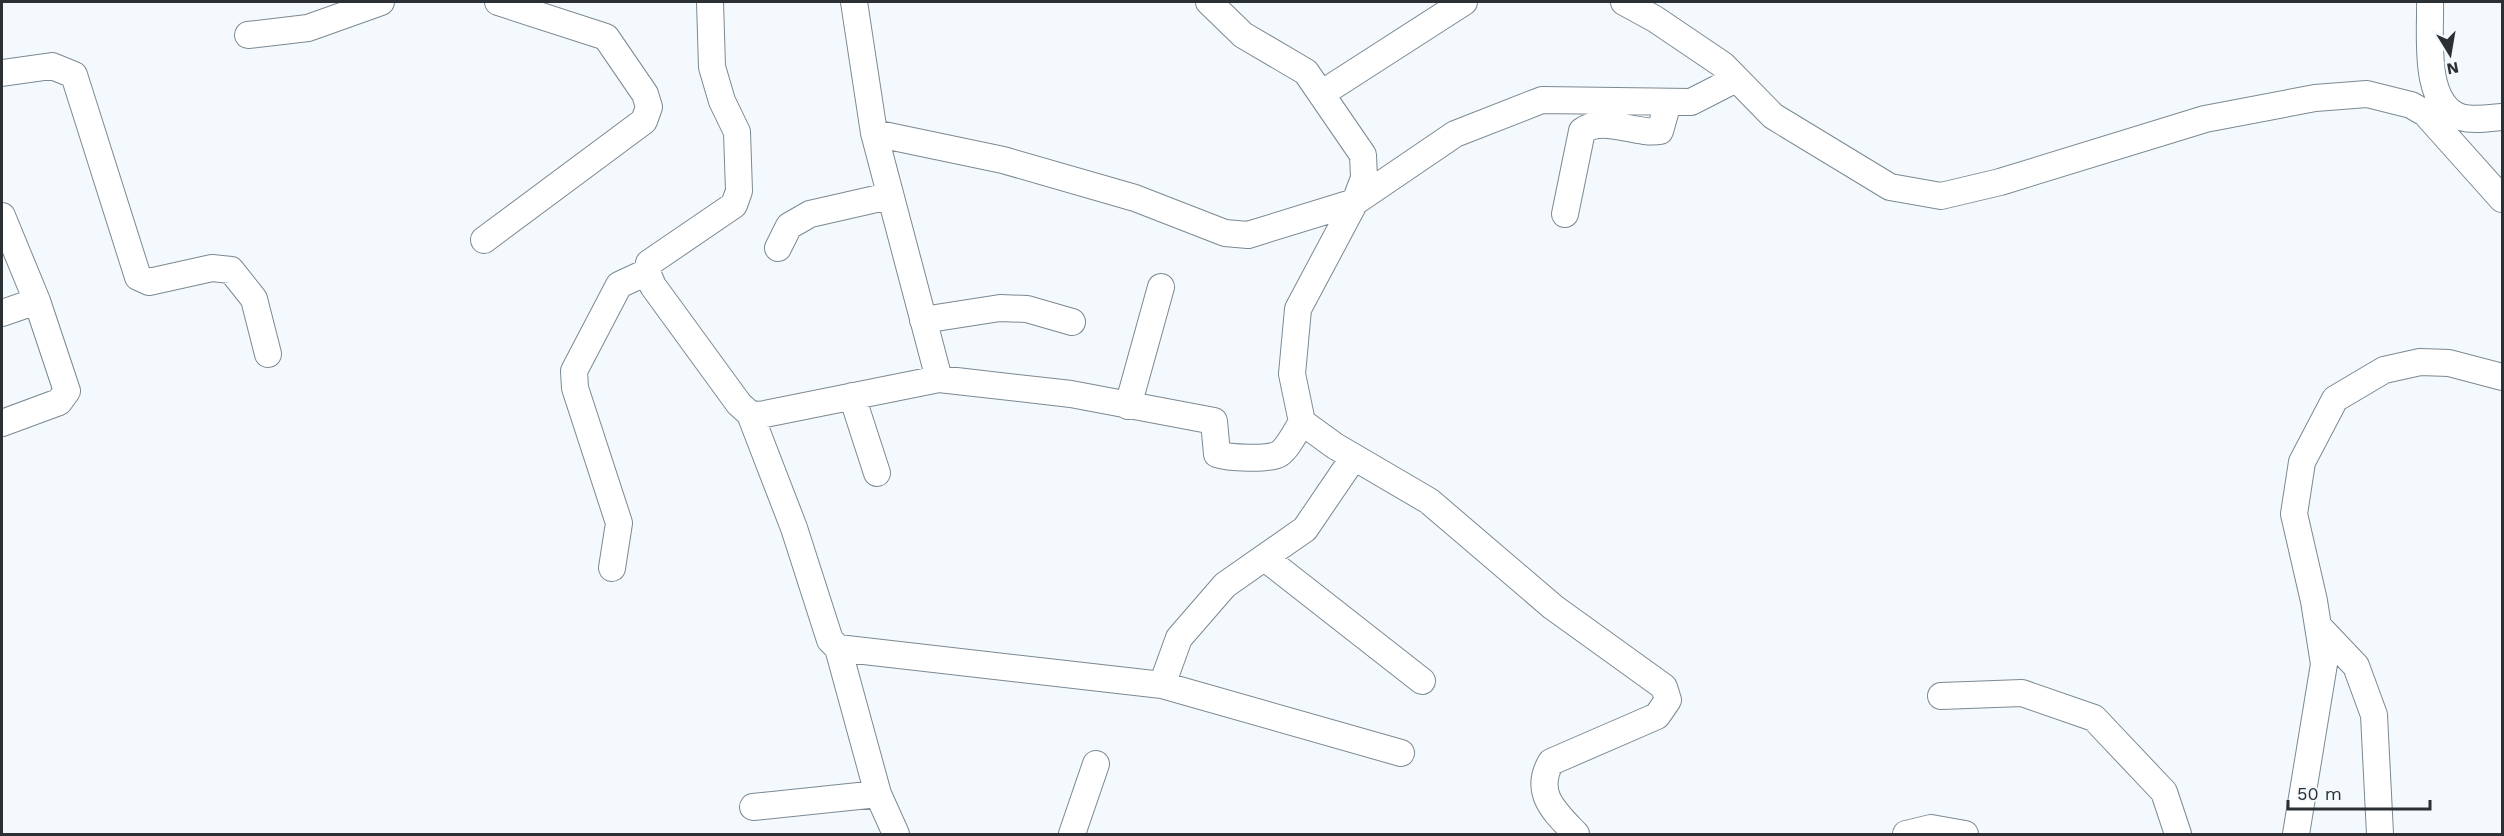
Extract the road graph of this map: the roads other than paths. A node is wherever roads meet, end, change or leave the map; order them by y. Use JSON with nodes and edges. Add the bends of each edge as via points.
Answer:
{"nodes":[{"id":1,"x":381,"y":2,"type":"edge"},
{"id":2,"x":498,"y":2,"type":"edge"},
{"id":3,"x":710,"y":2,"type":"edge"},
{"id":4,"x":854,"y":2,"type":"edge"},
{"id":5,"x":1209,"y":2,"type":"edge"},
{"id":6,"x":1464,"y":2,"type":"edge"},
{"id":7,"x":1624,"y":2,"type":"edge"},
{"id":8,"x":2430,"y":2,"type":"edge"},
{"id":9,"x":248,"y":35,"type":"dead end"},
{"id":10,"x":2,"y":73,"type":"edge"},
{"id":11,"x":1736,"y":79,"type":"junction"},
{"id":12,"x":1321,"y":94,"type":"junction"},
{"id":13,"x":1668,"y":102,"type":"junction"},
{"id":14,"x":2502,"y":117,"type":"edge"},
{"id":15,"x":874,"y":133,"type":"junction"},
{"id":16,"x":889,"y":196,"type":"junction"},
{"id":17,"x":2502,"y":199,"type":"edge"},
{"id":18,"x":1355,"y":202,"type":"junction"},
{"id":19,"x":1565,"y":214,"type":"dead end"},
{"id":20,"x":2,"y":216,"type":"edge"},
{"id":21,"x":484,"y":240,"type":"dead end"},
{"id":22,"x":778,"y":248,"type":"dead end"},
{"id":23,"x":647,"y":272,"type":"junction"},
{"id":24,"x":1161,"y":286,"type":"dead end"},
{"id":25,"x":37,"y":300,"type":"junction"},
{"id":26,"x":2,"y":313,"type":"edge"},
{"id":27,"x":923,"y":320,"type":"junction"},
{"id":28,"x":1072,"y":322,"type":"dead end"},
{"id":29,"x":268,"y":354,"type":"dead end"},
{"id":30,"x":2502,"y":377,"type":"edge"},
{"id":31,"x":939,"y":379,"type":"junction"},
{"id":32,"x":852,"y":396,"type":"junction"},
{"id":33,"x":1128,"y":406,"type":"junction"},
{"id":34,"x":750,"y":414,"type":"junction"},
{"id":35,"x":1302,"y":422,"type":"junction"},
{"id":36,"x":2,"y":423,"type":"edge"},
{"id":37,"x":1354,"y":457,"type":"junction"},
{"id":38,"x":877,"y":472,"type":"dead end"},
{"id":39,"x":1265,"y":558,"type":"junction"},
{"id":40,"x":612,"y":568,"type":"dead end"},
{"id":41,"x":2318,"y":626,"type":"junction"},
{"id":42,"x":838,"y":648,"type":"junction"},
{"id":43,"x":1422,"y":681,"type":"dead end"},
{"id":44,"x":1162,"y":685,"type":"junction"},
{"id":45,"x":1941,"y":696,"type":"dead end"},
{"id":46,"x":1401,"y":753,"type":"dead end"},
{"id":47,"x":1096,"y":764,"type":"dead end"},
{"id":48,"x":878,"y":794,"type":"junction"},
{"id":49,"x":753,"y":807,"type":"dead end"},
{"id":50,"x":896,"y":834,"type":"edge"},
{"id":51,"x":1072,"y":834,"type":"edge"},
{"id":52,"x":1576,"y":834,"type":"edge"},
{"id":53,"x":1906,"y":834,"type":"edge"},
{"id":54,"x":1965,"y":834,"type":"edge"},
{"id":55,"x":2178,"y":834,"type":"edge"},
{"id":56,"x":2296,"y":834,"type":"edge"},
{"id":57,"x":2380,"y":834,"type":"edge"}],
"edges":[{"from":1,"to":9,"type":"street","via":[[308,28]]},
{"from":2,"to":21,"type":"street","via":[[606,37],[645,94],[649,108],[644,121]]},
{"from":3,"to":23,"type":"street","via":[[712,67],[737,132],[739,191],[734,204],[649,263]]},
{"from":4,"to":15,"type":"street"},
{"from":5,"to":12,"type":"street","via":[[1243,35],[1306,72]]},
{"from":6,"to":12,"type":"street"},
{"from":7,"to":11,"type":"street","via":[[1723,65]]},
{"from":8,"to":14,"type":"street","via":[[2433,78],[2440,101],[2458,116]]},
{"from":10,"to":29,"type":"street","via":[[52,66],[74,75],[138,277],[149,282],[212,268],[231,270],[254,299]]},
{"from":11,"to":13,"type":"street","via":[[1690,102]]},
{"from":11,"to":17,"type":"street","via":[[1773,116],[1890,187],[1941,196],[2000,182],[2205,119],[2315,98],[2367,94],[2411,105],[2424,113]]},
{"from":12,"to":18,"type":"street","via":[[1363,155],[1364,178]]},
{"from":13,"to":18,"type":"street","via":[[1542,100],[1455,134]]},
{"from":13,"to":19,"type":"street","via":[[1660,131],[1600,124],[1581,131]]},
{"from":15,"to":16,"type":"street"},
{"from":15,"to":18,"type":"street","via":[[1003,160],[1135,198],[1225,233],[1248,235]]},
{"from":16,"to":22,"type":"street","via":[[810,214],[789,226]]},
{"from":16,"to":27,"type":"street"},
{"from":18,"to":35,"type":"street","via":[[1298,309],[1292,374]]},
{"from":20,"to":25,"type":"street"},
{"from":23,"to":34,"type":"street","via":[[653,286]]},
{"from":23,"to":40,"type":"street","via":[[619,285],[574,371],[575,388],[619,523]]},
{"from":24,"to":33,"type":"street"},
{"from":25,"to":26,"type":"street"},
{"from":25,"to":36,"type":"street","via":[[67,392],[59,402]]},
{"from":27,"to":28,"type":"street","via":[[1000,308],[1027,309]]},
{"from":27,"to":31,"type":"street"},
{"from":30,"to":41,"type":"street","via":[[2449,363],[2420,362],[2384,370],[2335,399],[2302,462],[2294,514]]},
{"from":31,"to":32,"type":"street"},
{"from":31,"to":33,"type":"street","via":[[1071,394]]},
{"from":32,"to":34,"type":"street"},
{"from":32,"to":38,"type":"street"},
{"from":33,"to":35,"type":"street","via":[[1214,421],[1217,454],[1226,457],[1271,457],[1280,453]]},
{"from":34,"to":42,"type":"street","via":[[794,528],[830,640]]},
{"from":35,"to":37,"type":"street"},
{"from":37,"to":39,"type":"street","via":[[1305,529]]},
{"from":37,"to":52,"type":"street","via":[[1429,501],[1553,607],[1664,687],[1668,700],[1657,716],[1551,762],[1543,776],[1546,797]]},
{"from":39,"to":43,"type":"street"},
{"from":39,"to":44,"type":"street","via":[[1225,585],[1179,638]]},
{"from":41,"to":56,"type":"street","via":[[2324,664]]},
{"from":41,"to":57,"type":"street","via":[[2356,666],[2374,715]]},
{"from":42,"to":44,"type":"street"},
{"from":42,"to":48,"type":"street"},
{"from":44,"to":46,"type":"street"},
{"from":45,"to":55,"type":"street","via":[[2022,693],[2094,718],[2164,792]]},
{"from":47,"to":51,"type":"street"},
{"from":48,"to":49,"type":"street"},
{"from":48,"to":50,"type":"street"},
{"from":53,"to":54,"type":"street","via":[[1931,828]]}]}
